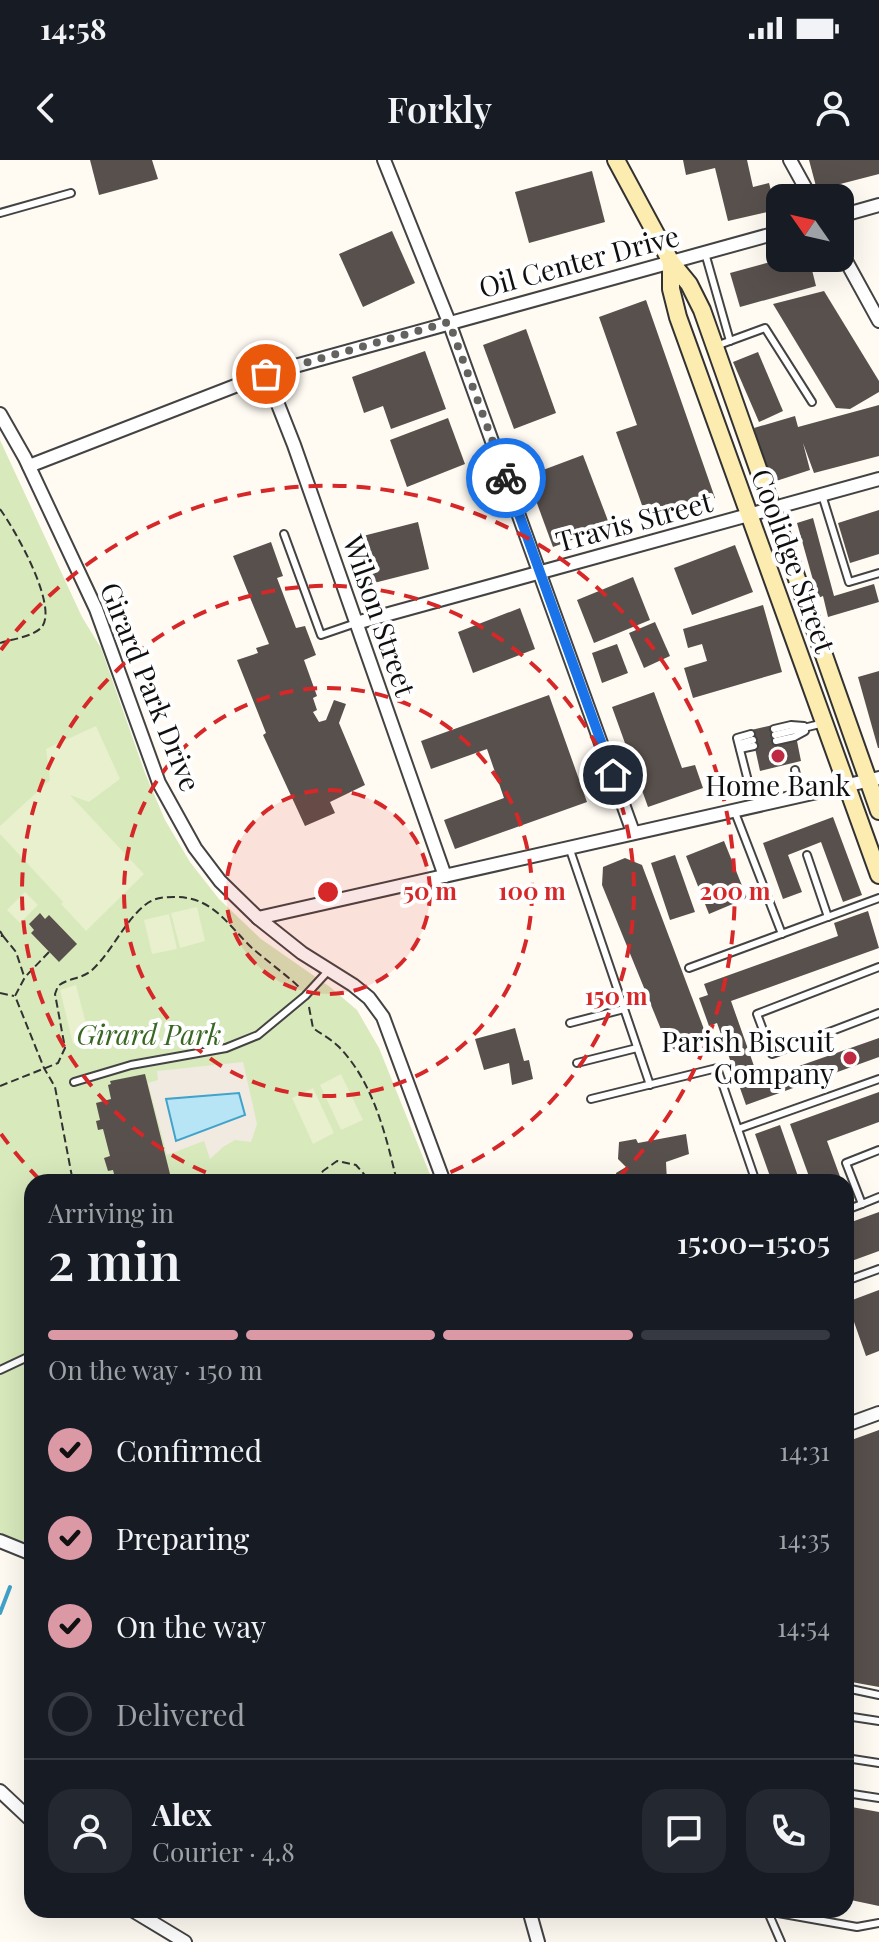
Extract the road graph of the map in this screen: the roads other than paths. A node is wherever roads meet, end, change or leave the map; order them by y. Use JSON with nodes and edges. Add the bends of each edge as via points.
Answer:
{"nodes":[{"id":1,"x":384,"y":160,"type":"edge"},
{"id":2,"x":616,"y":160,"type":"edge"},
{"id":3,"x":790,"y":160,"type":"edge"},
{"id":4,"x":803,"y":184,"type":"edge"},
{"id":5,"x":71,"y":193,"type":"dead end"},
{"id":6,"x":879,"y":205,"type":"edge"},
{"id":7,"x":854,"y":212,"type":"edge"},
{"id":8,"x":0,"y":213,"type":"edge"},
{"id":9,"x":766,"y":236,"type":"edge"},
{"id":10,"x":705,"y":253,"type":"junction"},
{"id":11,"x":671,"y":262,"type":"junction"},
{"id":12,"x":852,"y":272,"type":"edge"},
{"id":13,"x":879,"y":321,"type":"edge"},
{"id":14,"x":449,"y":322,"type":"junction"},
{"id":15,"x":722,"y":343,"type":"junction"},
{"id":16,"x":266,"y":374,"type":"junction"},
{"id":17,"x":812,"y":402,"type":"dead end"},
{"id":18,"x":0,"y":414,"type":"edge"},
{"id":19,"x":29,"y":466,"type":"junction"},
{"id":20,"x":879,"y":479,"type":"edge"},
{"id":21,"x":822,"y":495,"type":"junction"},
{"id":22,"x":774,"y":509,"type":"junction"},
{"id":23,"x":750,"y":516,"type":"junction"},
{"id":24,"x":284,"y":534,"type":"dead end"},
{"id":25,"x":540,"y":572,"type":"junction"},
{"id":26,"x":879,"y":573,"type":"edge"},
{"id":27,"x":356,"y":623,"type":"junction"},
{"id":28,"x":817,"y":725,"type":"junction"},
{"id":29,"x":739,"y":747,"type":"junction"},
{"id":30,"x":795,"y":770,"type":"dead end"},
{"id":31,"x":873,"y":779,"type":"edge"},
{"id":32,"x":846,"y":786,"type":"junction"},
{"id":33,"x":801,"y":796,"type":"junction"},
{"id":34,"x":759,"y":805,"type":"junction"},
{"id":35,"x":734,"y":810,"type":"junction"},
{"id":36,"x":879,"y":811,"type":"edge"},
{"id":37,"x":633,"y":832,"type":"junction"},
{"id":38,"x":569,"y":847,"type":"junction"},
{"id":39,"x":807,"y":855,"type":"dead end"},
{"id":40,"x":879,"y":875,"type":"edge"},
{"id":41,"x":445,"y":876,"type":"junction"},
{"id":42,"x":879,"y":898,"type":"edge"},
{"id":43,"x":828,"y":917,"type":"junction"},
{"id":44,"x":258,"y":918,"type":"junction"},
{"id":45,"x":782,"y":934,"type":"junction"},
{"id":46,"x":879,"y":967,"type":"edge"},
{"id":47,"x":689,"y":968,"type":"dead end"},
{"id":48,"x":329,"y":970,"type":"junction"},
{"id":49,"x":624,"y":1009,"type":"junction"},
{"id":50,"x":879,"y":1013,"type":"edge"},
{"id":51,"x":570,"y":1023,"type":"dead end"},
{"id":52,"x":637,"y":1048,"type":"junction"},
{"id":53,"x":577,"y":1063,"type":"dead end"},
{"id":54,"x":879,"y":1079,"type":"edge"},
{"id":55,"x":74,"y":1082,"type":"dead end"},
{"id":56,"x":650,"y":1085,"type":"junction"},
{"id":57,"x":591,"y":1099,"type":"dead end"},
{"id":58,"x":738,"y":1129,"type":"junction"},
{"id":59,"x":879,"y":1150,"type":"edge"},
{"id":60,"x":441,"y":1174,"type":"edge"},
{"id":61,"x":753,"y":1174,"type":"edge"},
{"id":62,"x":850,"y":1174,"type":"edge"},
{"id":63,"x":854,"y":1184,"type":"edge"},
{"id":64,"x":879,"y":1197,"type":"edge"},
{"id":65,"x":862,"y":1204,"type":"junction"},
{"id":66,"x":854,"y":1207,"type":"edge"},
{"id":67,"x":879,"y":1269,"type":"edge"},
{"id":68,"x":854,"y":1278,"type":"edge"},
{"id":69,"x":24,"y":1359,"type":"edge"},
{"id":70,"x":0,"y":1370,"type":"edge"},
{"id":71,"x":879,"y":1413,"type":"edge"},
{"id":72,"x":854,"y":1422,"type":"edge"},
{"id":73,"x":0,"y":1541,"type":"edge"},
{"id":74,"x":24,"y":1551,"type":"edge"},
{"id":75,"x":854,"y":1690,"type":"edge"},
{"id":76,"x":879,"y":1695,"type":"edge"},
{"id":77,"x":854,"y":1717,"type":"edge"},
{"id":78,"x":879,"y":1721,"type":"edge"},
{"id":79,"x":854,"y":1759,"type":"edge"},
{"id":80,"x":879,"y":1763,"type":"edge"},
{"id":81,"x":0,"y":1791,"type":"edge"},
{"id":82,"x":854,"y":1794,"type":"edge"},
{"id":83,"x":879,"y":1798,"type":"edge"},
{"id":84,"x":24,"y":1814,"type":"edge"},
{"id":85,"x":145,"y":1918,"type":"edge"},
{"id":86,"x":531,"y":1918,"type":"edge"},
{"id":87,"x":770,"y":1918,"type":"edge"},
{"id":88,"x":806,"y":1918,"type":"edge"},
{"id":89,"x":879,"y":1923,"type":"edge"},
{"id":90,"x":185,"y":1942,"type":"edge"},
{"id":91,"x":538,"y":1942,"type":"edge"},
{"id":92,"x":781,"y":1942,"type":"edge"}],
"edges":[{"from":1,"to":14,"type":"street"},
{"from":2,"to":11,"type":"street","name":"Coolidge Street"},
{"from":3,"to":4,"type":"street"},
{"from":5,"to":8,"type":"lane"},
{"from":6,"to":7,"type":"street"},
{"from":9,"to":10,"type":"street","name":"Oil Center Drive"},
{"from":10,"to":11,"type":"street","name":"Oil Center Drive"},
{"from":10,"to":15,"type":"lane"},
{"from":11,"to":14,"type":"street","name":"Oil Center Drive"},
{"from":11,"to":15,"type":"street","name":"Coolidge Street"},
{"from":11,"to":23,"type":"street","name":"Coolidge Street","via":[[678,317]]},
{"from":12,"to":13,"type":"street"},
{"from":14,"to":16,"type":"street","name":"Oil Center Drive"},
{"from":14,"to":25,"type":"street"},
{"from":15,"to":17,"type":"lane","via":[[765,328]]},
{"from":15,"to":22,"type":"street","name":"Coolidge Street"},
{"from":16,"to":19,"type":"street","name":"Oil Center Drive"},
{"from":16,"to":27,"type":"street","name":"Wilson Street"},
{"from":18,"to":19,"type":"street","name":"Girard Park Drive"},
{"from":19,"to":44,"type":"street","name":"Girard Park Drive","via":[[96,609],[170,806],[220,881]]},
{"from":20,"to":21,"type":"street","name":"Travis Street"},
{"from":21,"to":22,"type":"street","name":"Travis Street"},
{"from":21,"to":26,"type":"lane","via":[[849,582]]},
{"from":22,"to":23,"type":"street","name":"Travis Street"},
{"from":22,"to":31,"type":"street","name":"Coolidge Street"},
{"from":23,"to":25,"type":"street","name":"Travis Street"},
{"from":23,"to":28,"type":"street","name":"Coolidge Street"},
{"from":24,"to":27,"type":"lane","via":[[321,635]]},
{"from":25,"to":27,"type":"street","name":"Travis Street"},
{"from":25,"to":37,"type":"street"},
{"from":27,"to":41,"type":"street","name":"Wilson Street"},
{"from":28,"to":28,"type":"lane","via":[[791,725],[775,735],[794,737]]},
{"from":28,"to":32,"type":"street","name":"Coolidge Street"},
{"from":29,"to":29,"type":"lane","via":[[753,740],[737,738]]},
{"from":29,"to":34,"type":"lane"},
{"from":30,"to":33,"type":"lane"},
{"from":31,"to":32,"type":"street"},
{"from":31,"to":36,"type":"street","name":"Coolidge Street"},
{"from":32,"to":33,"type":"street"},
{"from":32,"to":40,"type":"street","name":"Coolidge Street"},
{"from":33,"to":34,"type":"street"},
{"from":34,"to":35,"type":"street"},
{"from":35,"to":37,"type":"street"},
{"from":35,"to":45,"type":"lane"},
{"from":37,"to":38,"type":"street"},
{"from":38,"to":41,"type":"street"},
{"from":38,"to":49,"type":"lane"},
{"from":39,"to":43,"type":"lane"},
{"from":41,"to":44,"type":"street"},
{"from":42,"to":43,"type":"lane"},
{"from":43,"to":45,"type":"lane"},
{"from":44,"to":48,"type":"street","name":"Girard Park Drive"},
{"from":45,"to":47,"type":"lane"},
{"from":46,"to":50,"type":"lane","via":[[757,1014],[772,1054]]},
{"from":48,"to":55,"type":"lane","via":[[258,1035],[226,1048],[131,1065]]},
{"from":48,"to":60,"type":"street","name":"Girard Park Drive","via":[[369,998],[383,1017]]},
{"from":49,"to":51,"type":"lane"},
{"from":49,"to":52,"type":"lane"},
{"from":52,"to":53,"type":"lane"},
{"from":52,"to":56,"type":"lane"},
{"from":54,"to":58,"type":"lane"},
{"from":56,"to":57,"type":"lane"},
{"from":56,"to":58,"type":"lane","via":[[717,1068]]},
{"from":58,"to":61,"type":"lane"},
{"from":59,"to":62,"type":"lane","via":[[846,1163]]},
{"from":63,"to":65,"type":"lane"},
{"from":64,"to":65,"type":"lane"},
{"from":65,"to":66,"type":"lane"},
{"from":67,"to":68,"type":"lane"},
{"from":69,"to":70,"type":"lane"},
{"from":71,"to":72,"type":"street"},
{"from":73,"to":74,"type":"street"},
{"from":75,"to":76,"type":"lane"},
{"from":77,"to":78,"type":"lane"},
{"from":79,"to":80,"type":"lane"},
{"from":81,"to":84,"type":"street"},
{"from":82,"to":83,"type":"lane"},
{"from":85,"to":90,"type":"street"},
{"from":86,"to":91,"type":"street"},
{"from":87,"to":92,"type":"lane"},
{"from":88,"to":89,"type":"lane","via":[[857,1927]]}]}
